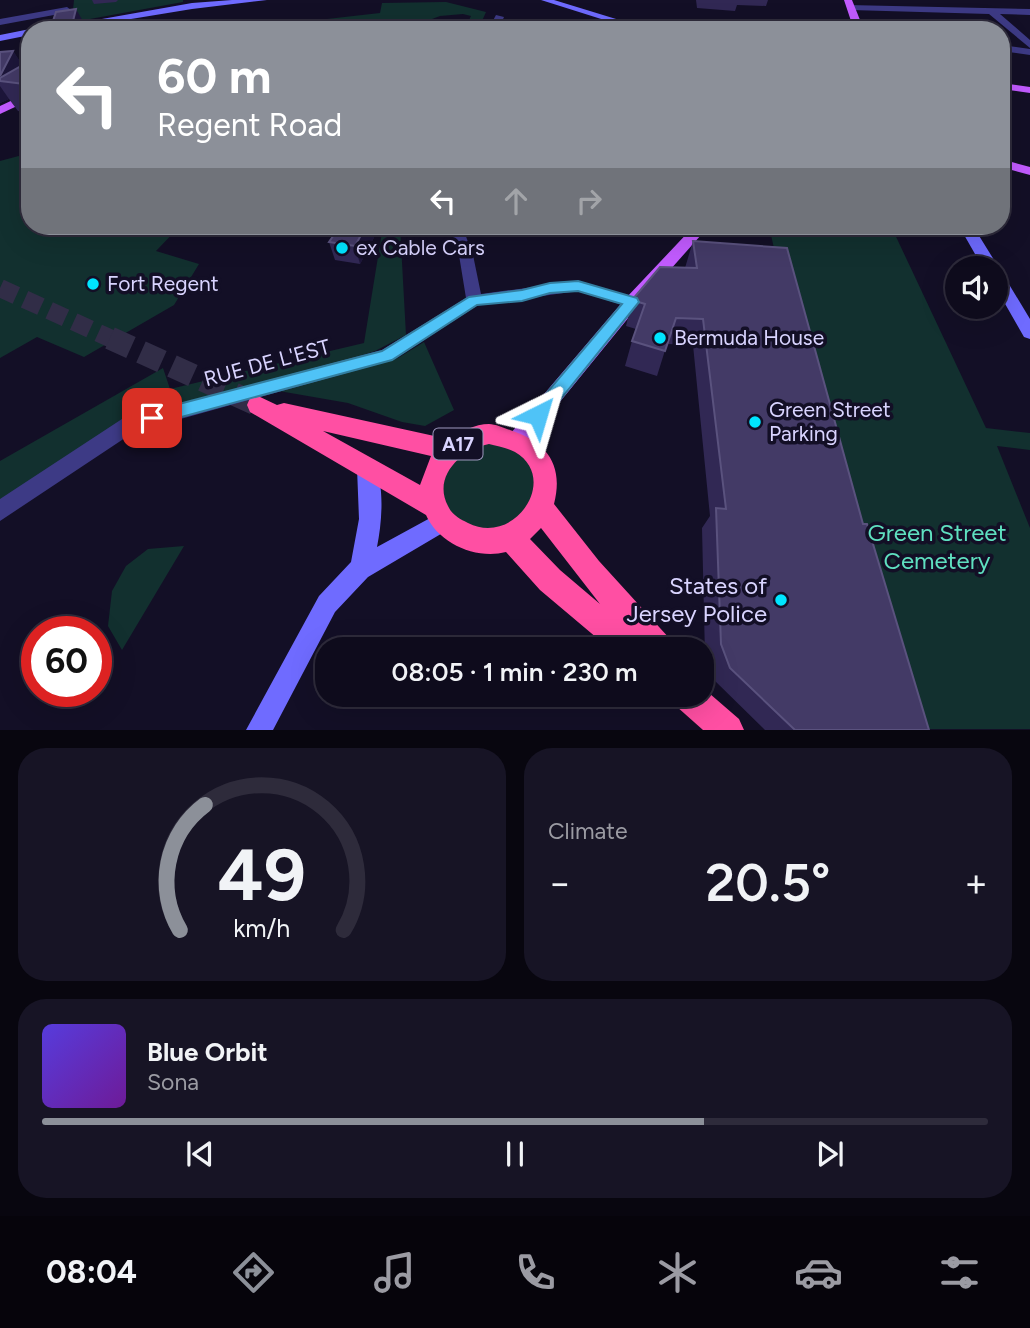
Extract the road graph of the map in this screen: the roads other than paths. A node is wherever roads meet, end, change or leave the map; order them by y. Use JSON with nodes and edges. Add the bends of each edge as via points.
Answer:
{"nodes":[{"id":1,"x":262,"y":0,"type":"edge"},
{"id":2,"x":545,"y":0,"type":"edge"},
{"id":3,"x":191,"y":3,"type":"edge"},
{"id":4,"x":850,"y":3,"type":"edge"},
{"id":5,"x":67,"y":5,"type":"edge"},
{"id":6,"x":991,"y":11,"type":"junction"},
{"id":7,"x":1030,"y":12,"type":"edge"},
{"id":8,"x":499,"y":17,"type":"dead end"},
{"id":9,"x":101,"y":21,"type":"edge"},
{"id":10,"x":497,"y":21,"type":"edge"},
{"id":11,"x":608,"y":21,"type":"edge"},
{"id":12,"x":856,"y":21,"type":"edge"},
{"id":13,"x":1002,"y":21,"type":"edge"},
{"id":14,"x":0,"y":22,"type":"edge"},
{"id":15,"x":1010,"y":28,"type":"edge"},
{"id":16,"x":21,"y":34,"type":"edge"},
{"id":17,"x":0,"y":38,"type":"edge"},
{"id":18,"x":1030,"y":45,"type":"edge"},
{"id":19,"x":1010,"y":49,"type":"edge"},
{"id":20,"x":1030,"y":52,"type":"edge"},
{"id":21,"x":1010,"y":87,"type":"edge"},
{"id":22,"x":1030,"y":90,"type":"edge"},
{"id":23,"x":21,"y":100,"type":"edge"},
{"id":24,"x":0,"y":111,"type":"edge"},
{"id":25,"x":1010,"y":165,"type":"edge"},
{"id":26,"x":1030,"y":171,"type":"edge"},
{"id":27,"x":458,"y":235,"type":"edge"},
{"id":28,"x":694,"y":235,"type":"edge"},
{"id":29,"x":972,"y":235,"type":"edge"},
{"id":30,"x":985,"y":256,"type":"edge"},
{"id":31,"x":1008,"y":295,"type":"edge"},
{"id":32,"x":474,"y":300,"type":"junction"},
{"id":33,"x":632,"y":302,"type":"junction"},
{"id":34,"x":1030,"y":333,"type":"edge"},
{"id":35,"x":517,"y":440,"type":"junction"},
{"id":36,"x":450,"y":450,"type":"junction"},
{"id":37,"x":368,"y":468,"type":"junction"},
{"id":38,"x":542,"y":509,"type":"junction"},
{"id":39,"x":0,"y":512,"type":"edge"},
{"id":40,"x":439,"y":514,"type":"junction"},
{"id":41,"x":510,"y":537,"type":"junction"},
{"id":42,"x":360,"y":569,"type":"junction"},
{"id":43,"x":618,"y":637,"type":"edge"},
{"id":44,"x":649,"y":637,"type":"edge"},
{"id":45,"x":701,"y":707,"type":"edge"},
{"id":46,"x":714,"y":707,"type":"edge"},
{"id":47,"x":259,"y":730,"type":"edge"},
{"id":48,"x":728,"y":730,"type":"edge"},
{"id":49,"x":734,"y":730,"type":"edge"}],
"edges":[{"from":1,"to":3,"type":"main road"},
{"from":2,"to":11,"type":"main road"},
{"from":3,"to":9,"type":"main road"},
{"from":4,"to":6,"type":"street"},
{"from":4,"to":12,"type":"main road"},
{"from":5,"to":14,"type":"street","via":[[17,14]]},
{"from":6,"to":7,"type":"street"},
{"from":6,"to":13,"type":"street"},
{"from":8,"to":10,"type":"street"},
{"from":15,"to":18,"type":"street"},
{"from":16,"to":17,"type":"main road"},
{"from":19,"to":20,"type":"street"},
{"from":21,"to":22,"type":"main road"},
{"from":23,"to":24,"type":"main road"},
{"from":25,"to":26,"type":"main road"},
{"from":27,"to":32,"type":"street"},
{"from":28,"to":33,"type":"main road"},
{"from":29,"to":30,"type":"main road"},
{"from":31,"to":34,"type":"main road"},
{"from":32,"to":33,"type":"street","via":[[578,286]]},
{"from":32,"to":39,"type":"street","name":"RUE DE L'EST","via":[[387,355],[129,425]]},
{"from":33,"to":35,"type":"main road"},
{"from":35,"to":36,"type":"highway","number":"A17","via":[[478,436]]},
{"from":35,"to":38,"type":"highway","via":[[538,457],[545,472]]},
{"from":36,"to":37,"type":"highway","number":"A17","via":[[258,405]]},
{"from":36,"to":40,"type":"highway","number":"A17","via":[[434,472],[432,489]]},
{"from":37,"to":40,"type":"highway","number":"A17"},
{"from":37,"to":42,"type":"main road","via":[[370,537]]},
{"from":38,"to":41,"type":"highway","via":[[531,524]]},
{"from":38,"to":44,"type":"highway","via":[[589,571]]},
{"from":40,"to":41,"type":"highway","number":"A17","via":[[457,533],[475,540]]},
{"from":40,"to":42,"type":"main road"},
{"from":41,"to":43,"type":"highway","via":[[550,580]]},
{"from":42,"to":47,"type":"main road","via":[[327,604]]},
{"from":45,"to":48,"type":"highway"},
{"from":46,"to":49,"type":"highway"}]}
